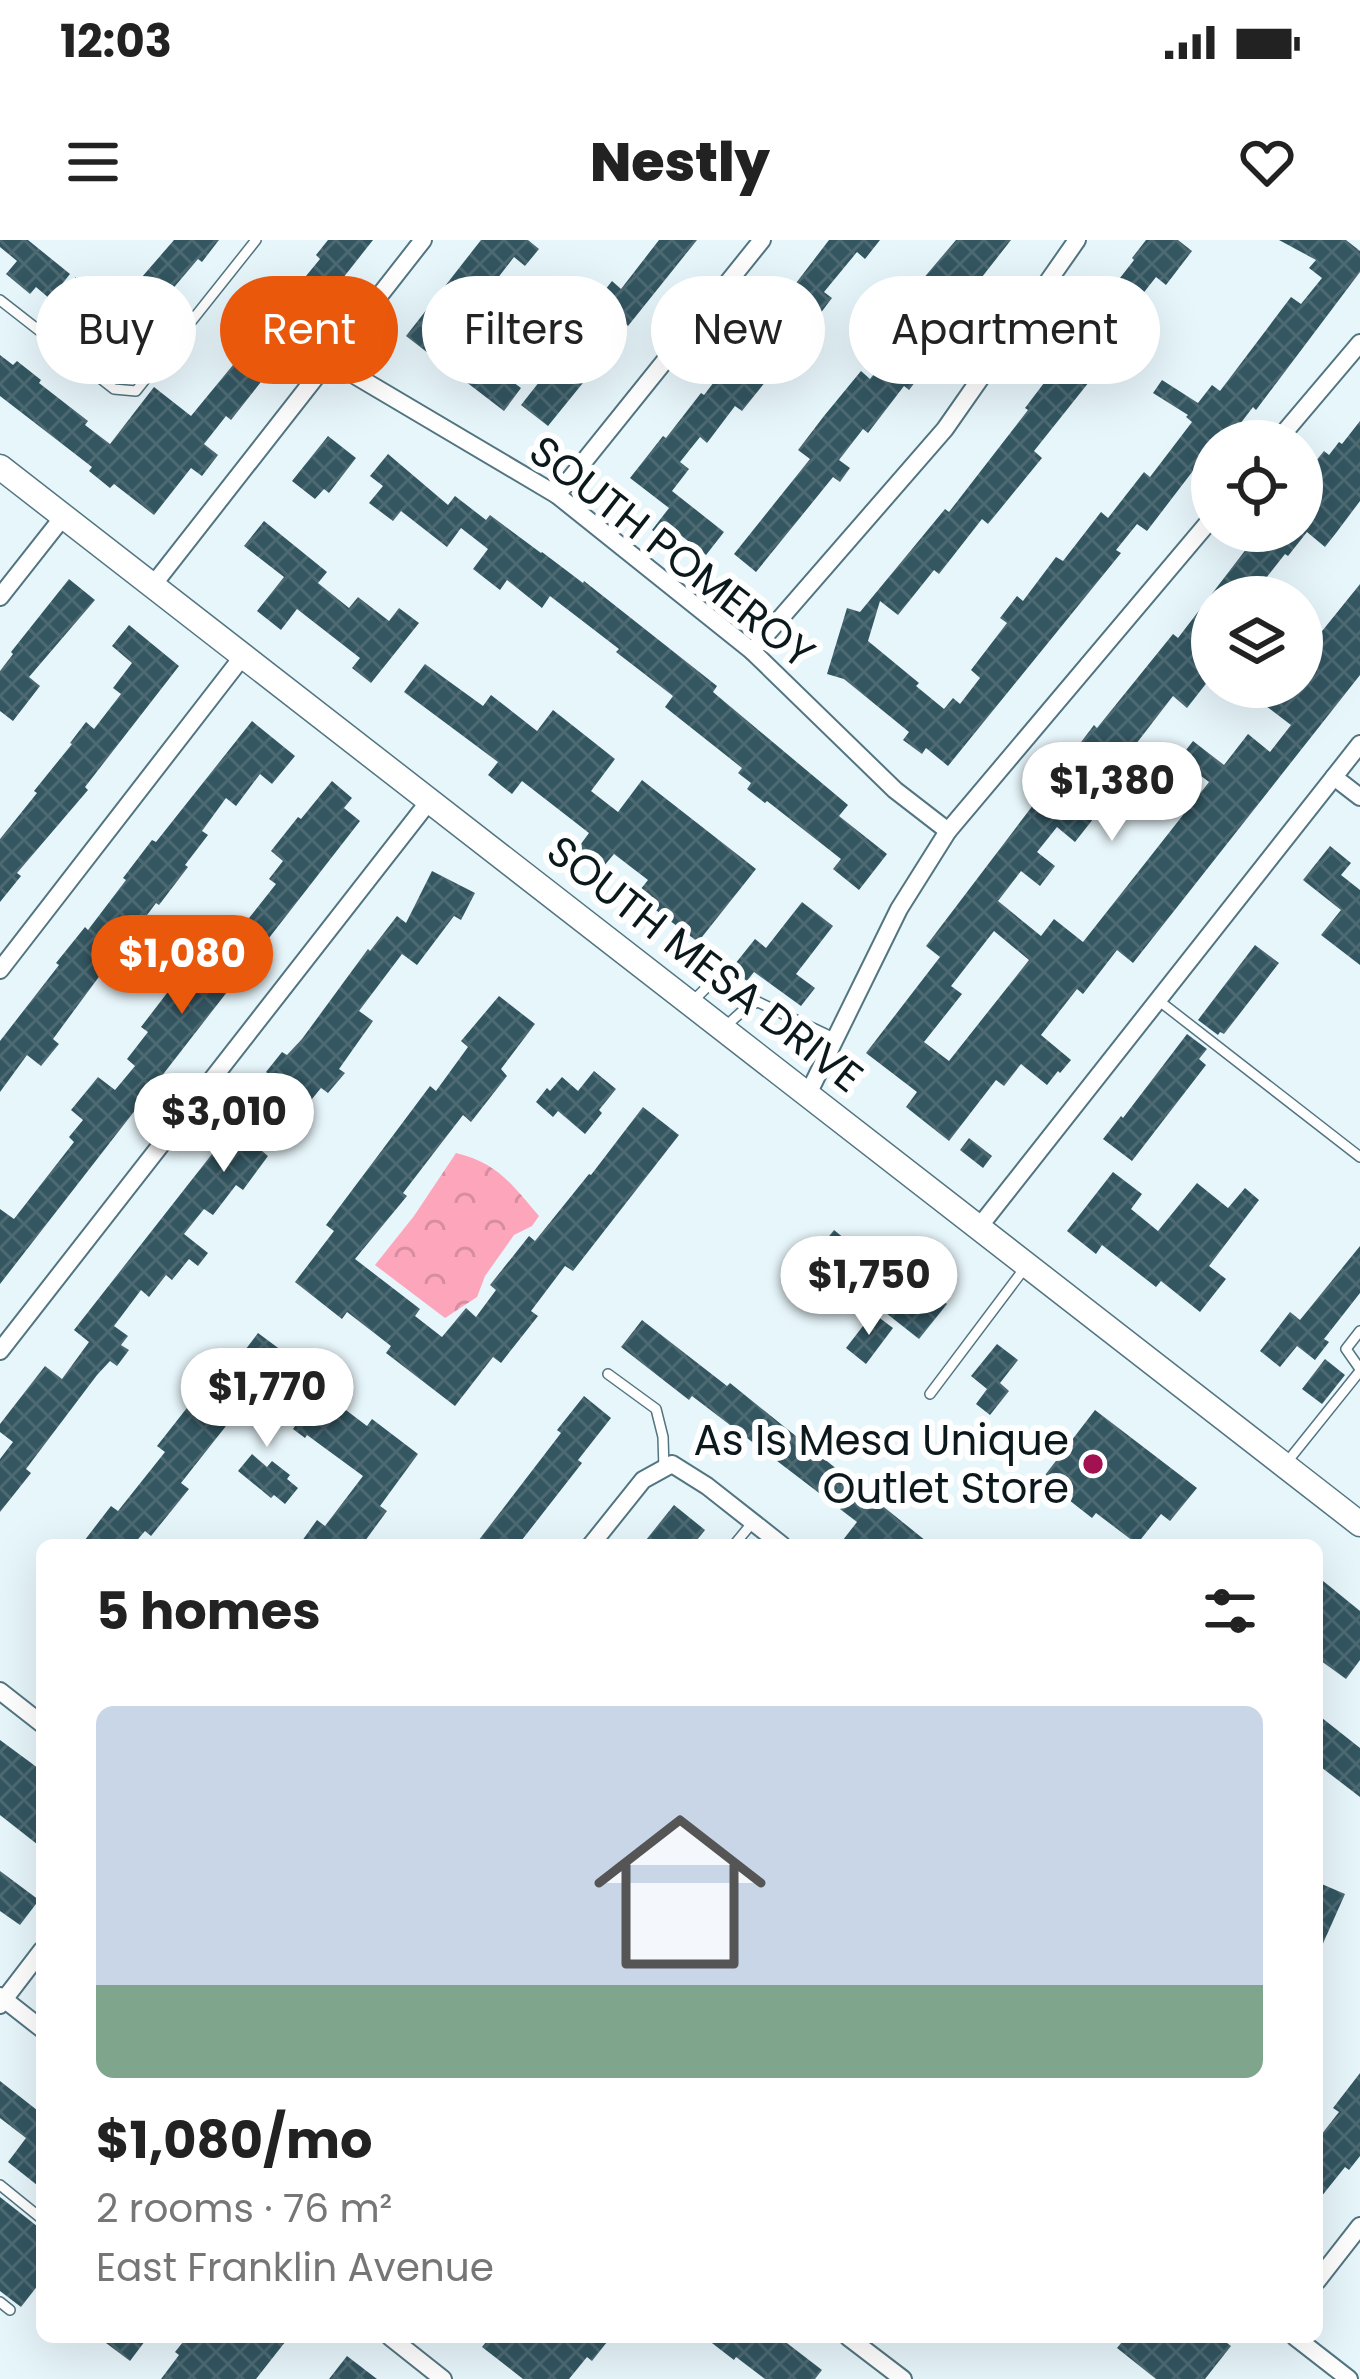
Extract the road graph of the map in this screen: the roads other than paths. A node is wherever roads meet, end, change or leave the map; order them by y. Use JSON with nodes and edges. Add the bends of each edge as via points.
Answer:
{"nodes":[{"id":1,"x":256,"y":240,"type":"edge"},
{"id":2,"x":423,"y":240,"type":"edge"},
{"id":3,"x":762,"y":240,"type":"edge"},
{"id":4,"x":1078,"y":240,"type":"edge"},
{"id":5,"x":395,"y":276,"type":"edge"},
{"id":6,"x":0,"y":300,"type":"edge"},
{"id":7,"x":1360,"y":343,"type":"edge"},
{"id":8,"x":310,"y":384,"type":"edge"},
{"id":9,"x":369,"y":384,"type":"edge"},
{"id":10,"x":1295,"y":420,"type":"edge"},
{"id":11,"x":0,"y":467,"type":"edge"},
{"id":12,"x":556,"y":495,"type":"junction"},
{"id":13,"x":63,"y":517,"type":"junction"},
{"id":14,"x":1191,"y":543,"type":"edge"},
{"id":15,"x":153,"y":586,"type":"junction"},
{"id":16,"x":0,"y":597,"type":"edge"},
{"id":17,"x":752,"y":651,"type":"junction"},
{"id":18,"x":243,"y":656,"type":"junction"},
{"id":19,"x":1360,"y":744,"type":"edge"},
{"id":20,"x":1334,"y":777,"type":"junction"},
{"id":21,"x":1360,"y":797,"type":"edge"},
{"id":22,"x":430,"y":800,"type":"junction"},
{"id":23,"x":948,"y":831,"type":"junction"},
{"id":24,"x":0,"y":970,"type":"edge"},
{"id":25,"x":1158,"y":1000,"type":"junction"},
{"id":26,"x":691,"y":1003,"type":"junction"},
{"id":27,"x":755,"y":1003,"type":"junction"},
{"id":28,"x":724,"y":1029,"type":"junction"},
{"id":29,"x":836,"y":1039,"type":"junction"},
{"id":30,"x":808,"y":1094,"type":"junction"},
{"id":31,"x":1360,"y":1157,"type":"edge"},
{"id":32,"x":980,"y":1227,"type":"junction"},
{"id":33,"x":1027,"y":1264,"type":"junction"},
{"id":34,"x":1360,"y":1331,"type":"edge"},
{"id":35,"x":0,"y":1351,"type":"edge"},
{"id":36,"x":1360,"y":1370,"type":"edge"},
{"id":37,"x":608,"y":1374,"type":"dead end"},
{"id":38,"x":930,"y":1394,"type":"dead end"},
{"id":39,"x":1284,"y":1466,"type":"junction"},
{"id":40,"x":668,"y":1467,"type":"junction"},
{"id":41,"x":753,"y":1522,"type":"junction"},
{"id":42,"x":1360,"y":1524,"type":"edge"},
{"id":43,"x":596,"y":1539,"type":"edge"},
{"id":44,"x":739,"y":1539,"type":"edge"},
{"id":45,"x":774,"y":1539,"type":"edge"},
{"id":46,"x":0,"y":1692,"type":"edge"},
{"id":47,"x":36,"y":1719,"type":"edge"},
{"id":48,"x":36,"y":1958,"type":"edge"},
{"id":49,"x":2,"y":2000,"type":"edge"},
{"id":50,"x":36,"y":2025,"type":"edge"},
{"id":51,"x":0,"y":2185,"type":"edge"},
{"id":52,"x":36,"y":2213,"type":"edge"},
{"id":53,"x":1360,"y":2226,"type":"edge"},
{"id":54,"x":1323,"y":2273,"type":"edge"},
{"id":55,"x":398,"y":2343,"type":"edge"},
{"id":56,"x":856,"y":2343,"type":"edge"},
{"id":57,"x":1303,"y":2343,"type":"edge"},
{"id":58,"x":443,"y":2379,"type":"edge"},
{"id":59,"x":903,"y":2379,"type":"edge"},
{"id":60,"x":1349,"y":2379,"type":"edge"}],
"edges":[{"from":1,"to":6,"type":"lane","via":[[136,392],[114,389]]},
{"from":2,"to":5,"type":"street"},
{"from":3,"to":12,"type":"street"},
{"from":4,"to":17,"type":"street","via":[[945,429]]},
{"from":7,"to":10,"type":"street"},
{"from":8,"to":15,"type":"street"},
{"from":9,"to":12,"type":"street","name":"SOUTH POMEROY"},
{"from":11,"to":13,"type":"main road","name":"SOUTH MESA DRIVE"},
{"from":12,"to":17,"type":"street","name":"SOUTH POMEROY"},
{"from":13,"to":15,"type":"main road","name":"SOUTH MESA DRIVE"},
{"from":13,"to":16,"type":"street"},
{"from":14,"to":23,"type":"street"},
{"from":15,"to":18,"type":"main road","name":"SOUTH MESA DRIVE"},
{"from":17,"to":23,"type":"street","name":"SOUTH POMEROY"},
{"from":18,"to":22,"type":"main road","name":"SOUTH MESA DRIVE"},
{"from":18,"to":24,"type":"street"},
{"from":19,"to":20,"type":"street"},
{"from":20,"to":21,"type":"street"},
{"from":20,"to":25,"type":"street"},
{"from":22,"to":26,"type":"main road","name":"SOUTH MESA DRIVE"},
{"from":22,"to":35,"type":"street"},
{"from":23,"to":29,"type":"street","via":[[899,909]]},
{"from":25,"to":31,"type":"lane"},
{"from":25,"to":32,"type":"street"},
{"from":26,"to":27,"type":"lane","via":[[719,980]]},
{"from":26,"to":28,"type":"main road","name":"SOUTH MESA DRIVE"},
{"from":27,"to":28,"type":"lane"},
{"from":27,"to":29,"type":"lane"},
{"from":28,"to":30,"type":"main road","name":"SOUTH MESA DRIVE"},
{"from":29,"to":30,"type":"street"},
{"from":30,"to":32,"type":"main road","name":"SOUTH MESA DRIVE"},
{"from":32,"to":33,"type":"main road","name":"SOUTH MESA DRIVE"},
{"from":33,"to":38,"type":"lane"},
{"from":33,"to":39,"type":"main road","name":"SOUTH MESA DRIVE"},
{"from":34,"to":36,"type":"lane","via":[[1346,1348]]},
{"from":36,"to":39,"type":"lane"},
{"from":37,"to":40,"type":"lane","via":[[656,1409]]},
{"from":39,"to":42,"type":"main road","name":"SOUTH MESA DRIVE"},
{"from":40,"to":41,"type":"street"},
{"from":40,"to":43,"type":"street","via":[[644,1480]]},
{"from":41,"to":44,"type":"lane"},
{"from":41,"to":45,"type":"street"},
{"from":46,"to":47,"type":"street"},
{"from":48,"to":49,"type":"street"},
{"from":49,"to":50,"type":"street"},
{"from":51,"to":52,"type":"lane"},
{"from":53,"to":54,"type":"street"},
{"from":55,"to":58,"type":"street"},
{"from":56,"to":59,"type":"street"},
{"from":57,"to":60,"type":"street"}]}
